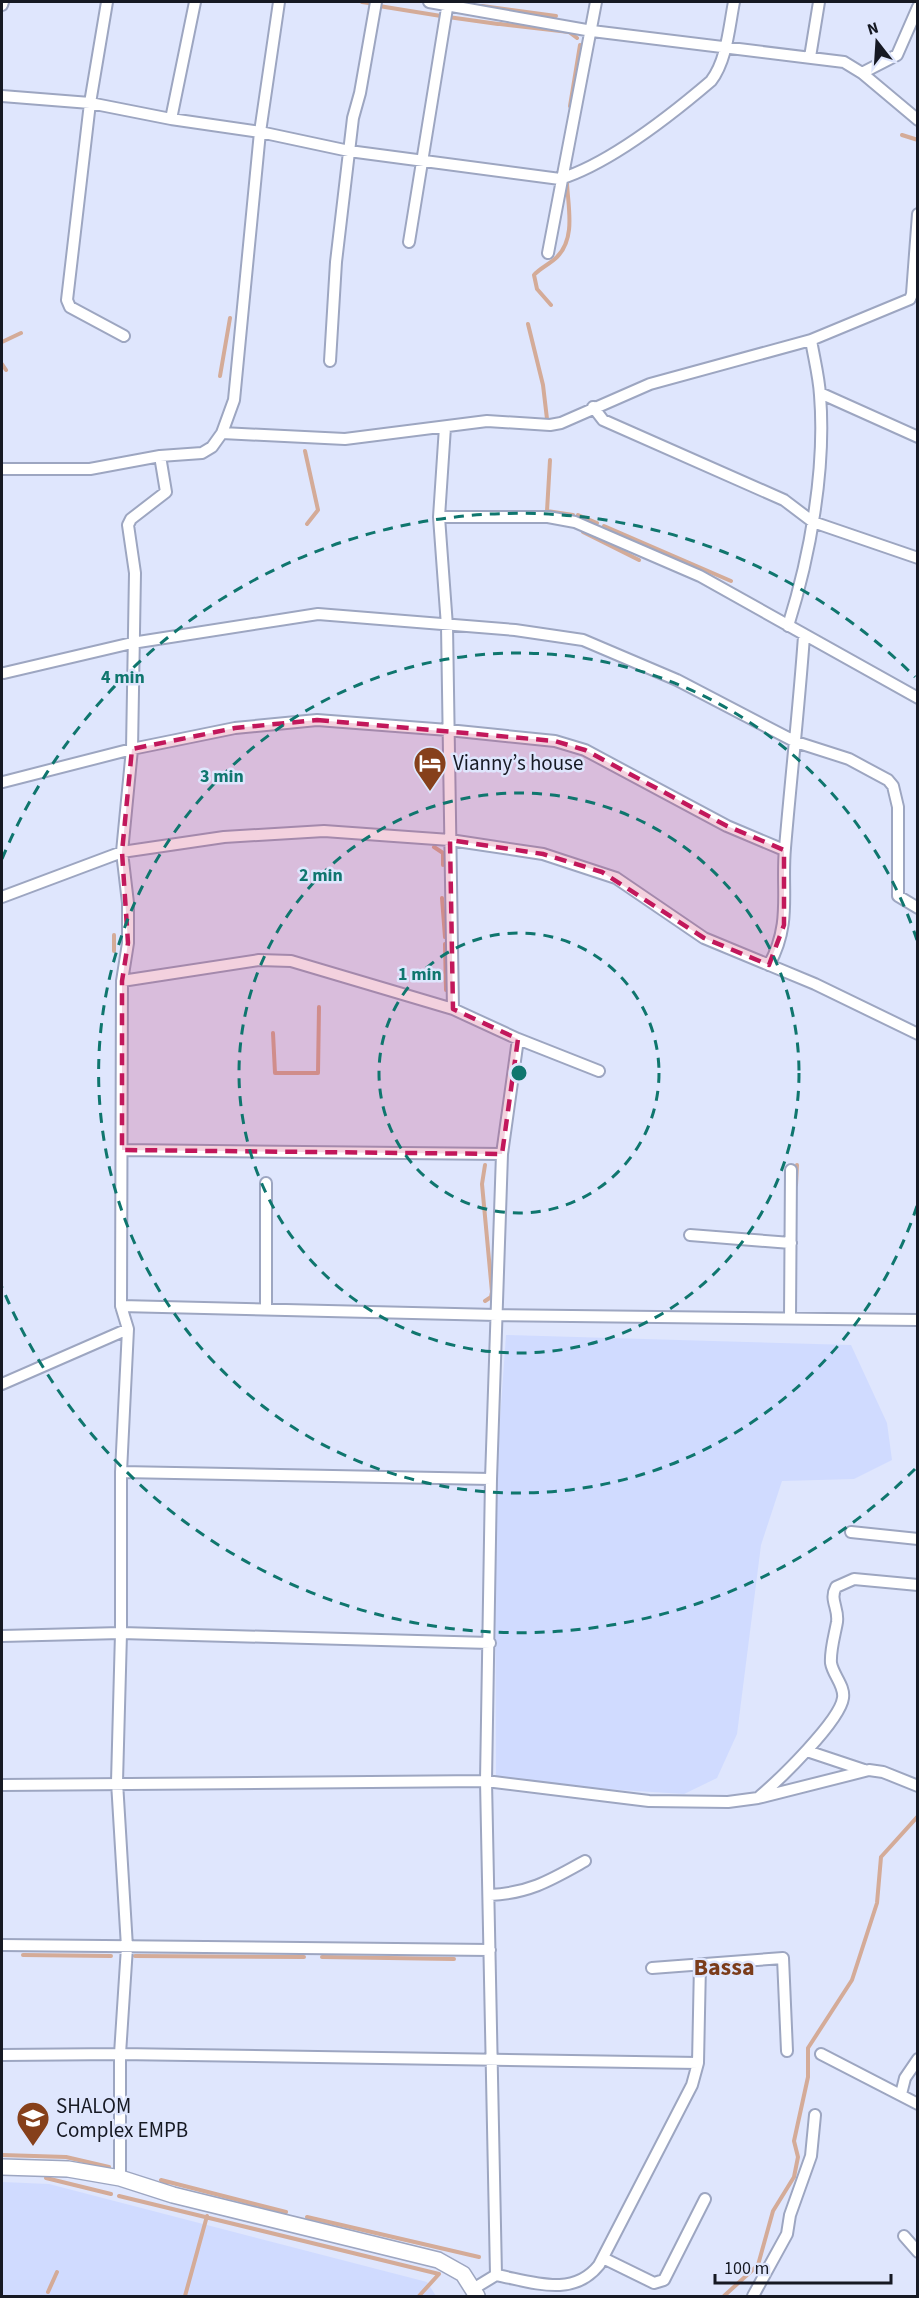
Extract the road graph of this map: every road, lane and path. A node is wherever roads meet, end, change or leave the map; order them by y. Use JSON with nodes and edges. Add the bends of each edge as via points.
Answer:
{"nodes":[{"id":1,"x":107,"y":2,"type":"edge"},
{"id":2,"x":195,"y":2,"type":"edge"},
{"id":3,"x":279,"y":2,"type":"edge"},
{"id":4,"x":376,"y":2,"type":"edge"},
{"id":5,"x":429,"y":2,"type":"edge"},
{"id":6,"x":596,"y":2,"type":"edge"},
{"id":7,"x":734,"y":2,"type":"edge"},
{"id":8,"x":819,"y":2,"type":"edge"},
{"id":9,"x":447,"y":3,"type":"edge"},
{"id":10,"x":918,"y":7,"type":"edge"},
{"id":11,"x":592,"y":31,"type":"junction"},
{"id":12,"x":725,"y":48,"type":"junction"},
{"id":13,"x":810,"y":57,"type":"junction"},
{"id":14,"x":862,"y":73,"type":"junction"},
{"id":15,"x":2,"y":96,"type":"edge"},
{"id":16,"x":90,"y":103,"type":"junction"},
{"id":17,"x":171,"y":119,"type":"junction"},
{"id":18,"x":918,"y":120,"type":"edge"},
{"id":19,"x":260,"y":132,"type":"junction"},
{"id":20,"x":349,"y":151,"type":"junction"},
{"id":21,"x":422,"y":161,"type":"junction"},
{"id":22,"x":560,"y":179,"type":"junction"},
{"id":23,"x":918,"y":214,"type":"edge"},
{"id":24,"x":409,"y":242,"type":"dead end"},
{"id":25,"x":548,"y":253,"type":"dead end"},
{"id":26,"x":124,"y":336,"type":"dead end"},
{"id":27,"x":811,"y":340,"type":"junction"},
{"id":28,"x":330,"y":361,"type":"dead end"},
{"id":29,"x":820,"y":393,"type":"junction"},
{"id":30,"x":593,"y":407,"type":"junction"},
{"id":31,"x":445,"y":427,"type":"junction"},
{"id":32,"x":222,"y":433,"type":"junction"},
{"id":33,"x":918,"y":437,"type":"edge"},
{"id":34,"x":160,"y":456,"type":"junction"},
{"id":35,"x":2,"y":469,"type":"edge"},
{"id":36,"x":439,"y":517,"type":"junction"},
{"id":37,"x":813,"y":522,"type":"junction"},
{"id":38,"x":918,"y":558,"type":"edge"},
{"id":39,"x":447,"y":626,"type":"junction"},
{"id":40,"x":788,"y":626,"type":"junction"},
{"id":41,"x":804,"y":636,"type":"junction"},
{"id":42,"x":132,"y":643,"type":"junction"},
{"id":43,"x":4,"y":673,"type":"dead end"},
{"id":44,"x":918,"y":698,"type":"edge"},
{"id":45,"x":448,"y":730,"type":"junction"},
{"id":46,"x":796,"y":742,"type":"junction"},
{"id":47,"x":132,"y":749,"type":"junction"},
{"id":48,"x":3,"y":782,"type":"edge"},
{"id":49,"x":450,"y":840,"type":"junction"},
{"id":50,"x":784,"y":850,"type":"junction"},
{"id":51,"x":122,"y":852,"type":"junction"},
{"id":52,"x":2,"y":897,"type":"edge"},
{"id":53,"x":918,"y":908,"type":"edge"},
{"id":54,"x":770,"y":965,"type":"junction"},
{"id":55,"x":122,"y":981,"type":"junction"},
{"id":56,"x":453,"y":1010,"type":"junction"},
{"id":57,"x":918,"y":1034,"type":"edge"},
{"id":58,"x":518,"y":1039,"type":"junction"},
{"id":59,"x":599,"y":1071,"type":"dead end"},
{"id":60,"x":122,"y":1150,"type":"junction"},
{"id":61,"x":502,"y":1154,"type":"junction"},
{"id":62,"x":791,"y":1170,"type":"dead end"},
{"id":63,"x":266,"y":1183,"type":"dead end"},
{"id":64,"x":690,"y":1235,"type":"dead end"},
{"id":65,"x":791,"y":1243,"type":"junction"},
{"id":66,"x":122,"y":1306,"type":"junction"},
{"id":67,"x":266,"y":1309,"type":"junction"},
{"id":68,"x":497,"y":1315,"type":"junction"},
{"id":69,"x":790,"y":1318,"type":"junction"},
{"id":70,"x":918,"y":1320,"type":"edge"},
{"id":71,"x":128,"y":1329,"type":"junction"},
{"id":72,"x":2,"y":1383,"type":"edge"},
{"id":73,"x":121,"y":1472,"type":"junction"},
{"id":74,"x":491,"y":1479,"type":"junction"},
{"id":75,"x":851,"y":1532,"type":"dead end"},
{"id":76,"x":918,"y":1539,"type":"edge"},
{"id":77,"x":918,"y":1585,"type":"edge"},
{"id":78,"x":121,"y":1633,"type":"junction"},
{"id":79,"x":2,"y":1636,"type":"edge"},
{"id":80,"x":490,"y":1643,"type":"junction"},
{"id":81,"x":807,"y":1751,"type":"junction"},
{"id":82,"x":883,"y":1772,"type":"junction"},
{"id":83,"x":486,"y":1781,"type":"junction"},
{"id":84,"x":117,"y":1782,"type":"junction"},
{"id":85,"x":2,"y":1785,"type":"edge"},
{"id":86,"x":918,"y":1786,"type":"edge"},
{"id":87,"x":758,"y":1798,"type":"junction"},
{"id":88,"x":585,"y":1861,"type":"dead end"},
{"id":89,"x":490,"y":1895,"type":"junction"},
{"id":90,"x":2,"y":1945,"type":"edge"},
{"id":91,"x":127,"y":1947,"type":"junction"},
{"id":92,"x":490,"y":1950,"type":"junction"},
{"id":93,"x":700,"y":1964,"type":"junction"},
{"id":94,"x":652,"y":1968,"type":"dead end"},
{"id":95,"x":787,"y":2051,"type":"dead end"},
{"id":96,"x":120,"y":2054,"type":"junction"},
{"id":97,"x":821,"y":2054,"type":"dead end"},
{"id":98,"x":2,"y":2055,"type":"edge"},
{"id":99,"x":918,"y":2059,"type":"edge"},
{"id":100,"x":492,"y":2061,"type":"junction"},
{"id":101,"x":698,"y":2063,"type":"junction"},
{"id":102,"x":901,"y":2094,"type":"junction"},
{"id":103,"x":918,"y":2104,"type":"edge"},
{"id":104,"x":815,"y":2115,"type":"dead end"},
{"id":105,"x":2,"y":2167,"type":"edge"},
{"id":106,"x":120,"y":2178,"type":"junction"},
{"id":107,"x":705,"y":2199,"type":"dead end"},
{"id":108,"x":904,"y":2236,"type":"dead end"},
{"id":109,"x":918,"y":2252,"type":"edge"},
{"id":110,"x":603,"y":2258,"type":"junction"},
{"id":111,"x":496,"y":2275,"type":"junction"},
{"id":112,"x":475,"y":2293,"type":"edge"},
{"id":113,"x":753,"y":2296,"type":"edge"}],
"edges":[{"from":1,"to":16,"type":"street"},
{"from":2,"to":17,"type":"street"},
{"from":3,"to":19,"type":"street"},
{"from":4,"to":20,"type":"street"},
{"from":5,"to":9,"type":"street"},
{"from":6,"to":11,"type":"street"},
{"from":7,"to":12,"type":"street"},
{"from":8,"to":13,"type":"street"},
{"from":9,"to":11,"type":"street"},
{"from":9,"to":21,"type":"street"},
{"from":10,"to":14,"type":"street","via":[[897,55]]},
{"from":11,"to":12,"type":"street"},
{"from":11,"to":22,"type":"street"},
{"from":12,"to":13,"type":"street"},
{"from":12,"to":22,"type":"street","via":[[718,72],[692,97],[608,157]]},
{"from":13,"to":14,"type":"street","via":[[844,62]]},
{"from":14,"to":18,"type":"street"},
{"from":15,"to":16,"type":"street"},
{"from":16,"to":17,"type":"street"},
{"from":16,"to":26,"type":"street","via":[[67,304]]},
{"from":17,"to":19,"type":"street"},
{"from":19,"to":20,"type":"street"},
{"from":19,"to":32,"type":"street","via":[[234,400]]},
{"from":20,"to":21,"type":"street"},
{"from":20,"to":28,"type":"street"},
{"from":21,"to":22,"type":"street"},
{"from":21,"to":24,"type":"street"},
{"from":22,"to":25,"type":"street"},
{"from":23,"to":27,"type":"street","via":[[912,297]]},
{"from":27,"to":29,"type":"street"},
{"from":27,"to":30,"type":"street","via":[[672,377]]},
{"from":29,"to":33,"type":"street"},
{"from":29,"to":37,"type":"street"},
{"from":30,"to":31,"type":"street","via":[[555,424],[488,421]]},
{"from":30,"to":37,"type":"street","via":[[603,420],[784,500]]},
{"from":31,"to":32,"type":"street","via":[[345,439]]},
{"from":31,"to":36,"type":"street"},
{"from":32,"to":34,"type":"street","via":[[207,451]]},
{"from":34,"to":35,"type":"street","via":[[90,469]]},
{"from":34,"to":42,"type":"street","via":[[166,492],[128,525],[135,573]]},
{"from":36,"to":39,"type":"street"},
{"from":36,"to":40,"type":"street","via":[[548,517],[575,522],[700,576]]},
{"from":37,"to":38,"type":"street"},
{"from":37,"to":40,"type":"street"},
{"from":39,"to":42,"type":"street","via":[[318,614]]},
{"from":39,"to":45,"type":"street"},
{"from":39,"to":46,"type":"street","via":[[515,630],[597,644],[677,680]]},
{"from":40,"to":41,"type":"street"},
{"from":41,"to":44,"type":"street"},
{"from":41,"to":46,"type":"street"},
{"from":42,"to":43,"type":"street"},
{"from":42,"to":47,"type":"street"},
{"from":45,"to":47,"type":"street","via":[[306,720],[235,728]]},
{"from":45,"to":49,"type":"street"},
{"from":45,"to":50,"type":"street","via":[[538,739],[585,750],[718,821]]},
{"from":46,"to":50,"type":"street"},
{"from":46,"to":53,"type":"street","via":[[849,759],[893,786],[898,807],[898,896]]},
{"from":47,"to":48,"type":"street"},
{"from":47,"to":51,"type":"street"},
{"from":49,"to":51,"type":"street","via":[[324,831],[224,837]]},
{"from":49,"to":54,"type":"street","via":[[543,854],[602,872],[704,938]]},
{"from":49,"to":56,"type":"street"},
{"from":50,"to":54,"type":"street","via":[[784,925],[780,946]]},
{"from":51,"to":52,"type":"street"},
{"from":51,"to":55,"type":"street","via":[[128,903],[128,944]]},
{"from":54,"to":57,"type":"street"},
{"from":55,"to":56,"type":"street","via":[[272,959],[291,961]]},
{"from":55,"to":60,"type":"street"},
{"from":56,"to":58,"type":"street"},
{"from":58,"to":59,"type":"street"},
{"from":58,"to":61,"type":"street"},
{"from":60,"to":61,"type":"street"},
{"from":60,"to":66,"type":"street"},
{"from":61,"to":68,"type":"street"},
{"from":62,"to":65,"type":"street"},
{"from":63,"to":67,"type":"street"},
{"from":64,"to":65,"type":"street"},
{"from":65,"to":69,"type":"street"},
{"from":66,"to":67,"type":"street"},
{"from":66,"to":71,"type":"street"},
{"from":67,"to":68,"type":"street"},
{"from":68,"to":69,"type":"street"},
{"from":68,"to":74,"type":"street"},
{"from":69,"to":70,"type":"street"},
{"from":71,"to":72,"type":"street"},
{"from":71,"to":73,"type":"street"},
{"from":73,"to":74,"type":"street"},
{"from":73,"to":78,"type":"street"},
{"from":74,"to":80,"type":"street"},
{"from":75,"to":76,"type":"street"},
{"from":77,"to":81,"type":"street","via":[[854,1579],[836,1587],[832,1598],[838,1615],[831,1664],[843,1697]]},
{"from":78,"to":79,"type":"street"},
{"from":78,"to":80,"type":"street"},
{"from":78,"to":84,"type":"street"},
{"from":80,"to":83,"type":"street"},
{"from":81,"to":82,"type":"street"},
{"from":81,"to":87,"type":"street"},
{"from":82,"to":86,"type":"street"},
{"from":82,"to":87,"type":"street","via":[[857,1771]]},
{"from":83,"to":84,"type":"street"},
{"from":83,"to":87,"type":"street","via":[[649,1801],[728,1802]]},
{"from":83,"to":89,"type":"street"},
{"from":84,"to":85,"type":"street"},
{"from":84,"to":91,"type":"street"},
{"from":88,"to":89,"type":"street","via":[[542,1886],[516,1894]]},
{"from":89,"to":92,"type":"street"},
{"from":90,"to":91,"type":"street"},
{"from":91,"to":92,"type":"street"},
{"from":91,"to":96,"type":"street"},
{"from":92,"to":100,"type":"street"},
{"from":93,"to":94,"type":"street"},
{"from":93,"to":95,"type":"street","via":[[783,1958]]},
{"from":93,"to":101,"type":"street"},
{"from":96,"to":98,"type":"street"},
{"from":96,"to":100,"type":"street"},
{"from":96,"to":106,"type":"street"},
{"from":97,"to":102,"type":"street"},
{"from":99,"to":102,"type":"street","via":[[905,2078]]},
{"from":100,"to":101,"type":"street"},
{"from":100,"to":111,"type":"street"},
{"from":101,"to":110,"type":"street","via":[[685,2102]]},
{"from":102,"to":103,"type":"street"},
{"from":104,"to":113,"type":"street","via":[[810,2156],[790,2215],[788,2234]]},
{"from":105,"to":106,"type":"street","via":[[68,2169]]},
{"from":106,"to":112,"type":"street","via":[[173,2195],[438,2260],[463,2274]]},
{"from":107,"to":110,"type":"street","via":[[664,2280],[654,2283]]},
{"from":108,"to":109,"type":"street"},
{"from":110,"to":111,"type":"street","via":[[591,2276],[569,2287]]},
{"from":111,"to":112,"type":"street"}]}
